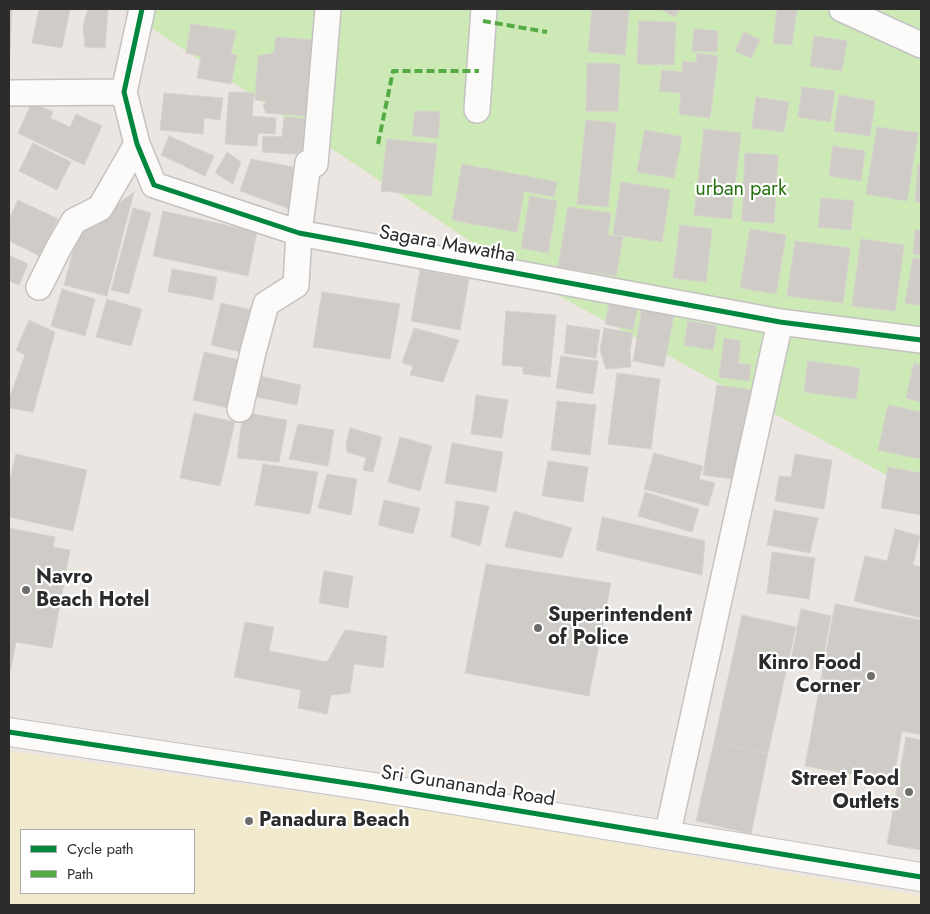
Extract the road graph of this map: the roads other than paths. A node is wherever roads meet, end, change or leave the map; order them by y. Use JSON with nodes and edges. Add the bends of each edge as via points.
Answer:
{"nodes":[{"id":1,"x":142,"y":9,"type":"edge"},
{"id":2,"x":328,"y":9,"type":"edge"},
{"id":3,"x":484,"y":9,"type":"edge"},
{"id":4,"x":842,"y":9,"type":"edge"},
{"id":5,"x":921,"y":45,"type":"edge"},
{"id":6,"x":124,"y":92,"type":"junction"},
{"id":7,"x":9,"y":93,"type":"edge"},
{"id":8,"x":477,"y":110,"type":"dead end"},
{"id":9,"x":137,"y":144,"type":"junction"},
{"id":10,"x":299,"y":233,"type":"junction"},
{"id":11,"x":38,"y":286,"type":"dead end"},
{"id":12,"x":780,"y":322,"type":"junction"},
{"id":13,"x":921,"y":340,"type":"edge"},
{"id":14,"x":240,"y":409,"type":"dead end"},
{"id":15,"x":9,"y":732,"type":"edge"},
{"id":16,"x":667,"y":836,"type":"junction"},
{"id":17,"x":921,"y":877,"type":"edge"}],
"edges":[{"from":1,"to":6,"type":"street","name":"Sagara Mawatha"},
{"from":2,"to":10,"type":"street","via":[[315,164],[308,163]]},
{"from":3,"to":8,"type":"street"},
{"from":4,"to":5,"type":"street"},
{"from":6,"to":7,"type":"street"},
{"from":6,"to":9,"type":"street","name":"Sagara Mawatha"},
{"from":9,"to":10,"type":"street","name":"Sagara Mawatha","via":[[154,185]]},
{"from":9,"to":11,"type":"street","via":[[100,208],[74,221]]},
{"from":10,"to":12,"type":"street","name":"Sagara Mawatha"},
{"from":10,"to":14,"type":"street","via":[[296,285],[266,304]]},
{"from":12,"to":13,"type":"street","name":"Sagara Mawatha"},
{"from":12,"to":16,"type":"street"},
{"from":15,"to":16,"type":"street","name":"Sri Gunananda Road","via":[[374,787]]},
{"from":16,"to":17,"type":"street","name":"Sri Gunananda Road"}]}
